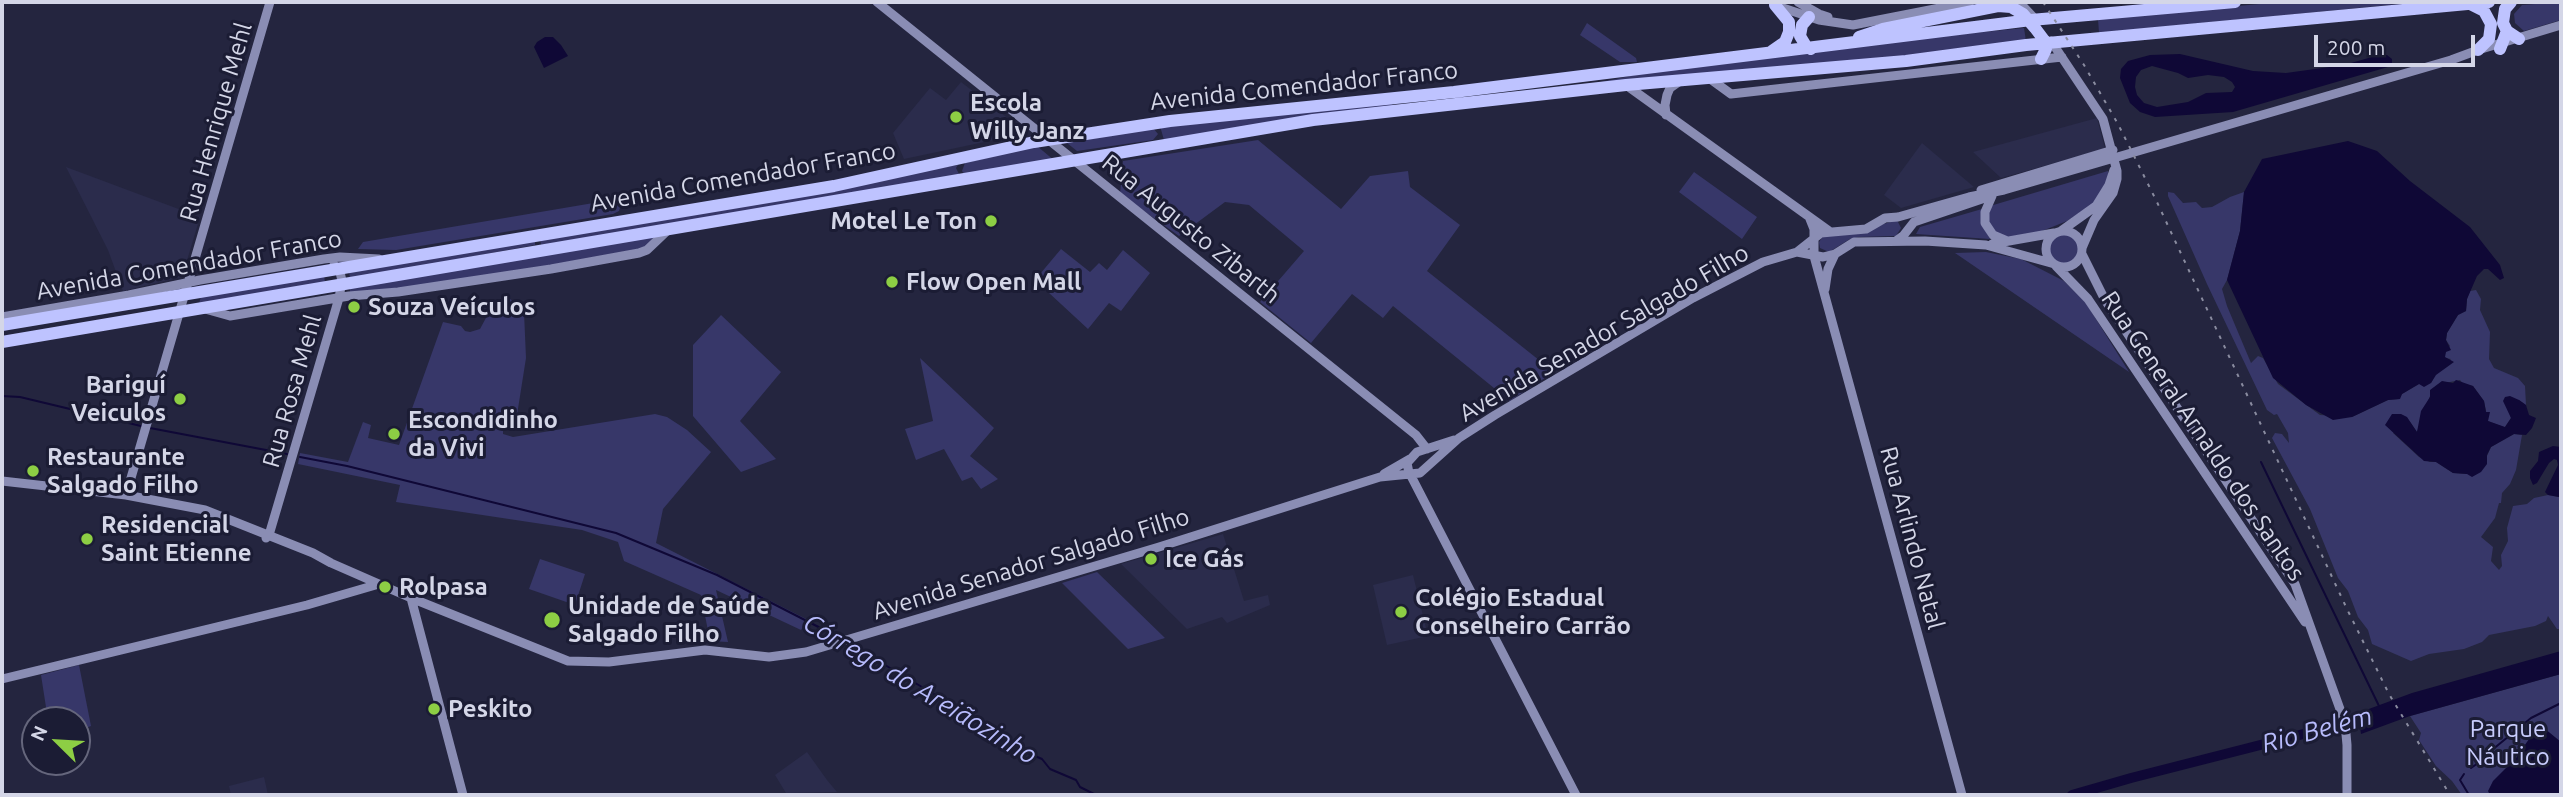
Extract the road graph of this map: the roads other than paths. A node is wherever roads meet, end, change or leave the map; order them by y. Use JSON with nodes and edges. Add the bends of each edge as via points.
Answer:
{"nodes":[{"id":1,"x":270,"y":2,"type":"edge"},
{"id":2,"x":877,"y":2,"type":"edge"},
{"id":3,"x":1798,"y":2,"type":"edge"},
{"id":4,"x":1970,"y":2,"type":"edge"},
{"id":5,"x":2019,"y":2,"type":"edge"},
{"id":6,"x":2235,"y":2,"type":"edge"},
{"id":7,"x":2489,"y":2,"type":"edge"},
{"id":8,"x":2511,"y":2,"type":"edge"},
{"id":9,"x":1773,"y":3,"type":"edge"},
{"id":10,"x":2466,"y":4,"type":"junction"},
{"id":11,"x":1808,"y":17,"type":"junction"},
{"id":12,"x":1864,"y":23,"type":"junction"},
{"id":13,"x":2561,"y":25,"type":"edge"},
{"id":14,"x":2543,"y":31,"type":"junction"},
{"id":15,"x":2519,"y":39,"type":"joint"},
{"id":16,"x":2504,"y":41,"type":"junction"},
{"id":17,"x":1847,"y":45,"type":"junction"},
{"id":18,"x":1811,"y":49,"type":"junction"},
{"id":19,"x":2478,"y":50,"type":"junction"},
{"id":20,"x":2059,"y":53,"type":"junction"},
{"id":21,"x":1767,"y":54,"type":"junction"},
{"id":22,"x":2045,"y":59,"type":"junction"},
{"id":23,"x":2451,"y":60,"type":"junction"},
{"id":24,"x":1709,"y":78,"type":"junction"},
{"id":25,"x":1682,"y":80,"type":"junction"},
{"id":26,"x":1626,"y":85,"type":"junction"},
{"id":27,"x":1454,"y":92,"type":"junction"},
{"id":28,"x":1426,"y":107,"type":"junction"},
{"id":29,"x":1667,"y":115,"type":"junction"},
{"id":30,"x":1153,"y":123,"type":"junction"},
{"id":31,"x":1048,"y":140,"type":"junction"},
{"id":32,"x":1159,"y":146,"type":"junction"},
{"id":33,"x":2113,"y":150,"type":"junction"},
{"id":34,"x":969,"y":156,"type":"junction"},
{"id":35,"x":1075,"y":160,"type":"junction"},
{"id":36,"x":2115,"y":164,"type":"junction"},
{"id":37,"x":969,"y":178,"type":"junction"},
{"id":38,"x":2004,"y":190,"type":"junction"},
{"id":39,"x":1992,"y":196,"type":"junction"},
{"id":40,"x":1969,"y":197,"type":"junction"},
{"id":41,"x":1898,"y":217,"type":"junction"},
{"id":42,"x":1810,"y":219,"type":"junction"},
{"id":43,"x":671,"y":228,"type":"junction"},
{"id":44,"x":1829,"y":231,"type":"junction"},
{"id":45,"x":1906,"y":232,"type":"junction"},
{"id":46,"x":2058,"y":232,"type":"junction"},
{"id":47,"x":536,"y":235,"type":"junction"},
{"id":48,"x":1815,"y":237,"type":"junction"},
{"id":49,"x":1894,"y":241,"type":"junction"},
{"id":50,"x":1926,"y":241,"type":"junction"},
{"id":51,"x":2009,"y":242,"type":"junction"},
{"id":52,"x":1986,"y":245,"type":"junction"},
{"id":53,"x":534,"y":251,"type":"junction"},
{"id":54,"x":1797,"y":251,"type":"junction"},
{"id":55,"x":2082,"y":251,"type":"junction"},
{"id":56,"x":1835,"y":254,"type":"junction"},
{"id":57,"x":1814,"y":256,"type":"junction"},
{"id":58,"x":324,"y":259,"type":"junction"},
{"id":59,"x":384,"y":260,"type":"junction"},
{"id":60,"x":2053,"y":265,"type":"junction"},
{"id":61,"x":338,"y":268,"type":"junction"},
{"id":62,"x":342,"y":284,"type":"junction"},
{"id":63,"x":188,"y":288,"type":"junction"},
{"id":64,"x":1824,"y":291,"type":"junction"},
{"id":65,"x":339,"y":298,"type":"junction"},
{"id":66,"x":110,"y":307,"type":"junction"},
{"id":67,"x":200,"y":308,"type":"junction"},
{"id":68,"x":181,"y":312,"type":"junction"},
{"id":69,"x":2,"y":317,"type":"edge"},
{"id":70,"x":109,"y":323,"type":"junction"},
{"id":71,"x":2,"y":325,"type":"edge"},
{"id":72,"x":2,"y":342,"type":"edge"},
{"id":73,"x":2176,"y":403,"type":"junction"},
{"id":74,"x":2165,"y":411,"type":"junction"},
{"id":75,"x":1416,"y":435,"type":"junction"},
{"id":76,"x":1460,"y":438,"type":"junction"},
{"id":77,"x":1429,"y":449,"type":"junction"},
{"id":78,"x":1412,"y":456,"type":"junction"},
{"id":79,"x":1434,"y":460,"type":"junction"},
{"id":80,"x":1424,"y":470,"type":"junction"},
{"id":81,"x":1409,"y":473,"type":"junction"},
{"id":82,"x":1380,"y":477,"type":"junction"},
{"id":83,"x":2,"y":481,"type":"edge"},
{"id":84,"x":1420,"y":491,"type":"junction"},
{"id":85,"x":126,"y":495,"type":"junction"},
{"id":86,"x":2260,"y":529,"type":"junction"},
{"id":87,"x":267,"y":537,"type":"junction"},
{"id":88,"x":2249,"y":537,"type":"junction"},
{"id":89,"x":379,"y":584,"type":"junction"},
{"id":90,"x":411,"y":598,"type":"junction"},
{"id":91,"x":2312,"y":632,"type":"junction"},
{"id":92,"x":2,"y":678,"type":"edge"},
{"id":93,"x":463,"y":795,"type":"edge"},
{"id":94,"x":1576,"y":795,"type":"edge"},
{"id":95,"x":1962,"y":795,"type":"edge"},
{"id":96,"x":2347,"y":795,"type":"edge"}],
"edges":[{"from":1,"to":63,"type":"main road","name":"Rua Henrique Mehl"},
{"from":2,"to":31,"type":"main road","name":"Rua Augusto Zibarth"},
{"from":3,"to":12,"type":"main road","via":[[1819,14]]},
{"from":4,"to":12,"type":"main road"},
{"from":5,"to":20,"type":"main road"},
{"from":6,"to":17,"type":"highway","name":"Avenida Comendador Franco","via":[[2031,20]]},
{"from":7,"to":10,"type":"highway","name":"Avenida Comendador Franco"},
{"from":8,"to":16,"type":"highway","via":[[2502,18]]},
{"from":9,"to":11,"type":"main road"},
{"from":9,"to":21,"type":"highway","via":[[1788,22],[1789,32],[1780,48]]},
{"from":10,"to":19,"type":"highway","via":[[2484,10],[2491,24],[2489,39]]},
{"from":10,"to":24,"type":"highway","name":"Avenida Comendador Franco"},
{"from":11,"to":12,"type":"main road"},
{"from":11,"to":18,"type":"highway","via":[[1800,36]]},
{"from":13,"to":14,"type":"main road","name":"Avenida Senador Salgado Filho"},
{"from":14,"to":15,"type":"main road","name":"Avenida Senador Salgado Filho"},
{"from":14,"to":16,"type":"main road","name":"Avenida Senador Salgado Filho","via":[[2528,41]]},
{"from":15,"to":16,"type":"highway"},
{"from":16,"to":19,"type":"main road","name":"Avenida Senador Salgado Filho"},
{"from":16,"to":23,"type":"main road","name":"Avenida Senador Salgado Filho"},
{"from":17,"to":18,"type":"highway","name":"Avenida Comendador Franco"},
{"from":17,"to":22,"type":"highway","via":[[1883,29],[1998,6],[2011,7],[2035,27],[2044,40]]},
{"from":18,"to":21,"type":"highway","name":"Avenida Comendador Franco"},
{"from":19,"to":23,"type":"main road","name":"Avenida Senador Salgado Filho"},
{"from":20,"to":22,"type":"main road"},
{"from":20,"to":33,"type":"main road","via":[[2104,119]]},
{"from":21,"to":27,"type":"highway","name":"Avenida Comendador Franco"},
{"from":22,"to":24,"type":"main road","via":[[1731,94]]},
{"from":23,"to":38,"type":"main road","name":"Avenida Senador Salgado Filho"},
{"from":24,"to":25,"type":"highway","name":"Avenida Comendador Franco"},
{"from":25,"to":26,"type":"highway","name":"Avenida Comendador Franco"},
{"from":25,"to":29,"type":"main road","via":[[1667,95]]},
{"from":26,"to":28,"type":"highway","name":"Avenida Comendador Franco"},
{"from":26,"to":29,"type":"main road"},
{"from":27,"to":28,"type":"highway","via":[[1450,99]]},
{"from":27,"to":30,"type":"highway","name":"Avenida Comendador Franco"},
{"from":28,"to":32,"type":"highway","name":"Avenida Comendador Franco","via":[[1312,120]]},
{"from":29,"to":42,"type":"main road"},
{"from":30,"to":31,"type":"highway","name":"Avenida Comendador Franco"},
{"from":30,"to":32,"type":"highway","via":[[1163,134]]},
{"from":31,"to":34,"type":"highway","name":"Avenida Comendador Franco"},
{"from":31,"to":35,"type":"main road","name":"Rua Augusto Zibarth"},
{"from":32,"to":35,"type":"highway","name":"Avenida Comendador Franco"},
{"from":33,"to":36,"type":"main road"},
{"from":33,"to":40,"type":"main road"},
{"from":34,"to":37,"type":"highway","via":[[960,166]]},
{"from":34,"to":47,"type":"highway","name":"Avenida Comendador Franco","via":[[834,186]]},
{"from":35,"to":37,"type":"highway","name":"Avenida Comendador Franco"},
{"from":35,"to":75,"type":"main road","name":"Rua Augusto Zibarth"},
{"from":36,"to":46,"type":"main road","via":[[2096,206]]},
{"from":36,"to":55,"type":"main road","via":[[2118,179],[2113,193],[2094,220]]},
{"from":37,"to":43,"type":"highway","name":"Avenida Comendador Franco"},
{"from":38,"to":39,"type":"main road","name":"Avenida Senador Salgado Filho"},
{"from":38,"to":40,"type":"main road","name":"Avenida Senador Salgado Filho"},
{"from":39,"to":45,"type":"main road","name":"Avenida Senador Salgado Filho","via":[[1914,222]]},
{"from":39,"to":51,"type":"main road","via":[[1984,212],[1985,223],[1993,235]]},
{"from":40,"to":41,"type":"main road","name":"Avenida Senador Salgado Filho"},
{"from":41,"to":44,"type":"main road","name":"Avenida Senador Salgado Filho","via":[[1885,218],[1866,229]]},
{"from":41,"to":45,"type":"main road"},
{"from":42,"to":44,"type":"main road"},
{"from":42,"to":48,"type":"main road","name":"Rua Arlindo Natal"},
{"from":43,"to":53,"type":"highway","name":"Avenida Comendador Franco"},
{"from":43,"to":65,"type":"main road","name":"Avenida Comendador Franco","via":[[639,253]]},
{"from":44,"to":48,"type":"main road","name":"Avenida Senador Salgado Filho"},
{"from":45,"to":49,"type":"main road","name":"Avenida Senador Salgado Filho"},
{"from":45,"to":50,"type":"main road"},
{"from":46,"to":51,"type":"main road"},
{"from":46,"to":55,"type":"main road","via":[[2074,234]]},
{"from":46,"to":60,"type":"main road","via":[[2045,247]]},
{"from":47,"to":53,"type":"highway","via":[[540,243]]},
{"from":47,"to":59,"type":"highway","name":"Avenida Comendador Franco"},
{"from":48,"to":54,"type":"main road","name":"Avenida Senador Salgado Filho"},
{"from":48,"to":57,"type":"main road","name":"Rua Arlindo Natal"},
{"from":49,"to":50,"type":"main road"},
{"from":49,"to":56,"type":"main road","via":[[1854,242]]},
{"from":50,"to":52,"type":"main road"},
{"from":51,"to":52,"type":"main road"},
{"from":52,"to":60,"type":"main road"},
{"from":53,"to":62,"type":"highway","name":"Avenida Comendador Franco"},
{"from":54,"to":57,"type":"main road"},
{"from":54,"to":76,"type":"main road","name":"Avenida Senador Salgado Filho","via":[[1720,283]]},
{"from":55,"to":60,"type":"main road","via":[[2072,266]]},
{"from":55,"to":73,"type":"main road","name":"Rua General Arnaldo dos Santos","via":[[2105,300]]},
{"from":56,"to":57,"type":"main road"},
{"from":56,"to":64,"type":"main road"},
{"from":57,"to":64,"type":"main road","name":"Rua Arlindo Natal"},
{"from":58,"to":59,"type":"main road","name":"Avenida Comendador Franco"},
{"from":58,"to":61,"type":"main road"},
{"from":58,"to":63,"type":"main road","name":"Avenida Comendador Franco"},
{"from":59,"to":61,"type":"highway","name":"Avenida Comendador Franco"},
{"from":60,"to":74,"type":"main road","name":"Rua General Arnaldo dos Santos","via":[[2088,299]]},
{"from":61,"to":62,"type":"main road","name":"Rua Rosa Mehl"},
{"from":61,"to":63,"type":"highway","name":"Avenida Comendador Franco"},
{"from":62,"to":65,"type":"main road","name":"Rua Rosa Mehl"},
{"from":62,"to":67,"type":"highway","name":"Avenida Comendador Franco"},
{"from":63,"to":66,"type":"highway","name":"Avenida Comendador Franco"},
{"from":63,"to":68,"type":"main road","name":"Rua Henrique Mehl"},
{"from":63,"to":69,"type":"main road","name":"Avenida Comendador Franco"},
{"from":64,"to":95,"type":"main road","name":"Rua Arlindo Natal"},
{"from":65,"to":67,"type":"main road","name":"Avenida Comendador Franco","via":[[230,316]]},
{"from":65,"to":87,"type":"main road","name":"Rua Rosa Mehl"},
{"from":66,"to":70,"type":"highway","via":[[115,316]]},
{"from":66,"to":71,"type":"highway","name":"Avenida Comendador Franco"},
{"from":67,"to":68,"type":"highway","name":"Avenida Comendador Franco"},
{"from":68,"to":70,"type":"highway","name":"Avenida Comendador Franco"},
{"from":68,"to":85,"type":"main road","name":"Rua Henrique Mehl"},
{"from":70,"to":72,"type":"highway","name":"Avenida Comendador Franco"},
{"from":73,"to":74,"type":"main road","via":[[2168,404]]},
{"from":73,"to":86,"type":"main road","name":"Rua General Arnaldo dos Santos"},
{"from":74,"to":88,"type":"main road","name":"Rua General Arnaldo dos Santos"},
{"from":75,"to":77,"type":"main road","name":"Rua Augusto Zibarth"},
{"from":75,"to":78,"type":"main road","via":[[1418,445]]},
{"from":76,"to":77,"type":"main road","name":"Avenida Senador Salgado Filho"},
{"from":76,"to":79,"type":"main road","name":"Avenida Senador Salgado Filho"},
{"from":77,"to":78,"type":"main road","name":"Avenida Senador Salgado Filho"},
{"from":77,"to":79,"type":"main road","name":"Rua Augusto Zibarth","via":[[1435,453]]},
{"from":78,"to":81,"type":"main road","via":[[1407,463]]},
{"from":78,"to":82,"type":"main road","name":"Avenida Senador Salgado Filho"},
{"from":79,"to":80,"type":"main road","name":"Avenida Senador Salgado Filho"},
{"from":80,"to":81,"type":"main road","name":"Avenida Senador Salgado Filho"},
{"from":80,"to":84,"type":"main road"},
{"from":81,"to":82,"type":"main road","name":"Avenida Senador Salgado Filho"},
{"from":81,"to":84,"type":"main road"},
{"from":82,"to":90,"type":"main road","name":"Avenida Senador Salgado Filho","via":[[806,652],[769,657],[705,650],[589,663],[568,661]]},
{"from":83,"to":85,"type":"main road","name":"Avenida Senador Salgado Filho"},
{"from":84,"to":94,"type":"main road"},
{"from":85,"to":87,"type":"main road","name":"Avenida Senador Salgado Filho","via":[[205,510]]},
{"from":86,"to":88,"type":"main road","via":[[2258,538]]},
{"from":86,"to":91,"type":"main road","name":"Rua General Arnaldo dos Santos","via":[[2295,584]]},
{"from":87,"to":89,"type":"main road","name":"Avenida Senador Salgado Filho"},
{"from":88,"to":91,"type":"main road","name":"Rua General Arnaldo dos Santos"},
{"from":89,"to":90,"type":"main road","name":"Avenida Senador Salgado Filho"},
{"from":89,"to":92,"type":"main road"},
{"from":90,"to":93,"type":"main road"},
{"from":91,"to":96,"type":"main road","name":"Rua General Arnaldo dos Santos","via":[[2339,703],[2347,745]]}]}
